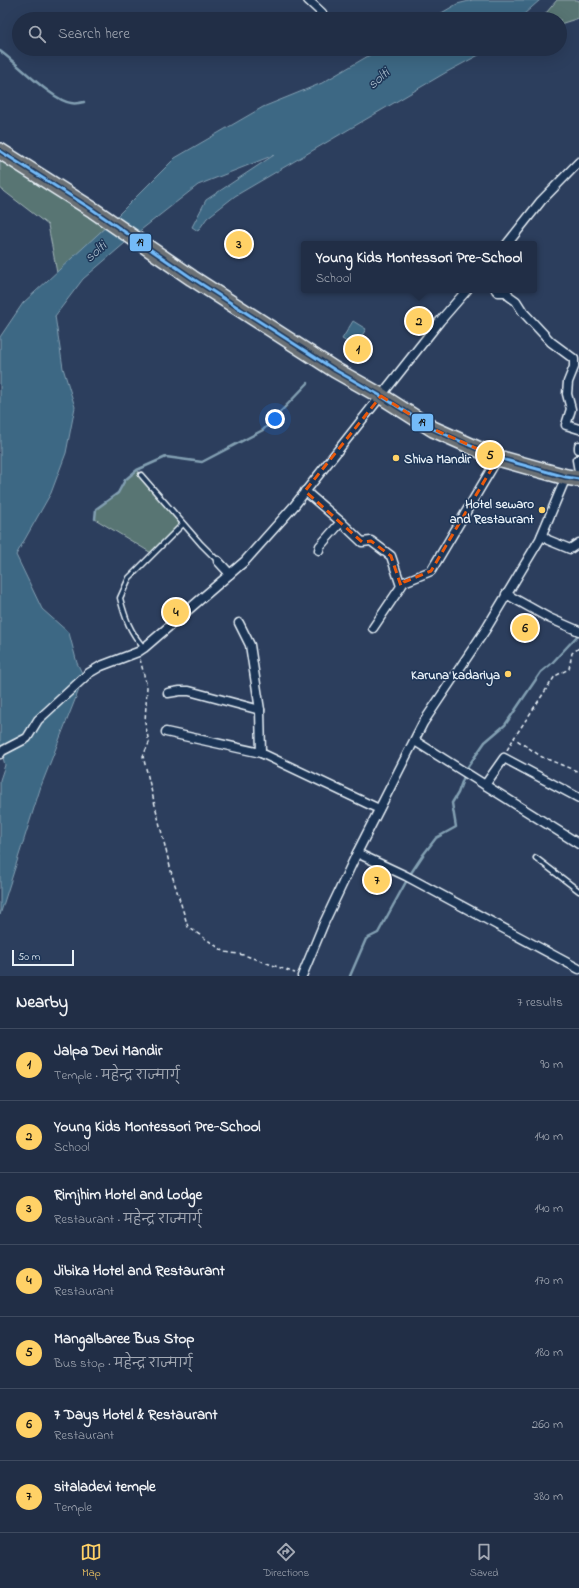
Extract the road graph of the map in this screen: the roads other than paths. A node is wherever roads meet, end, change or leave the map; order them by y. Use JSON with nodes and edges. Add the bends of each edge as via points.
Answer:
{"nodes":[{"id":1,"x":308,"y":0,"type":"edge"},
{"id":2,"x":321,"y":12,"type":"edge"},
{"id":3,"x":3,"y":156,"type":"edge"},
{"id":4,"x":579,"y":162,"type":"edge"},
{"id":5,"x":509,"y":241,"type":"edge"},
{"id":6,"x":464,"y":293,"type":"edge"},
{"id":7,"x":508,"y":293,"type":"edge"},
{"id":8,"x":381,"y":396,"type":"junction"},
{"id":9,"x":579,"y":429,"type":"edge"},
{"id":10,"x":579,"y":446,"type":"edge"},
{"id":11,"x":579,"y":449,"type":"edge"},
{"id":12,"x":498,"y":458,"type":"junction"},
{"id":13,"x":579,"y":459,"type":"edge"},
{"id":14,"x":141,"y":475,"type":"dead end"},
{"id":15,"x":575,"y":476,"type":"edge"},
{"id":16,"x":305,"y":491,"type":"junction"},
{"id":17,"x":341,"y":522,"type":"junction"},
{"id":18,"x":183,"y":524,"type":"junction"},
{"id":19,"x":542,"y":535,"type":"junction"},
{"id":20,"x":579,"y":543,"type":"edge"},
{"id":21,"x":319,"y":550,"type":"dead end"},
{"id":22,"x":218,"y":561,"type":"joint"},
{"id":23,"x":230,"y":574,"type":"junction"},
{"id":24,"x":401,"y":586,"type":"junction"},
{"id":25,"x":506,"y":594,"type":"junction"},
{"id":26,"x":238,"y":623,"type":"dead end"},
{"id":27,"x":373,"y":628,"type":"dead end"},
{"id":28,"x":579,"y":631,"type":"edge"},
{"id":29,"x":141,"y":650,"type":"junction"},
{"id":30,"x":168,"y":693,"type":"dead end"},
{"id":31,"x":260,"y":710,"type":"junction"},
{"id":32,"x":166,"y":732,"type":"dead end"},
{"id":33,"x":415,"y":741,"type":"junction"},
{"id":34,"x":261,"y":753,"type":"junction"},
{"id":35,"x":0,"y":754,"type":"edge"},
{"id":36,"x":485,"y":785,"type":"junction"},
{"id":37,"x":579,"y":798,"type":"edge"},
{"id":38,"x":380,"y":809,"type":"junction"},
{"id":39,"x":579,"y":844,"type":"edge"},
{"id":40,"x":357,"y":852,"type":"junction"},
{"id":41,"x":536,"y":858,"type":"dead end"},
{"id":42,"x":579,"y":890,"type":"edge"},
{"id":43,"x":579,"y":969,"type":"edge"},
{"id":44,"x":302,"y":976,"type":"edge"}],
"edges":[{"from":1,"to":2,"type":"street"},
{"from":3,"to":8,"type":"highway","via":[[93,210],[192,278],[335,370]]},
{"from":4,"to":5,"type":"street","via":[[541,201]]},
{"from":6,"to":8,"type":"street"},
{"from":7,"to":9,"type":"street","via":[[551,342],[574,359],[566,394],[571,409],[566,425]]},
{"from":8,"to":12,"type":"highway","via":[[433,429]]},
{"from":8,"to":16,"type":"street"},
{"from":10,"to":11,"type":"street"},
{"from":12,"to":15,"type":"highway"},
{"from":12,"to":24,"type":"street","via":[[431,571],[404,582]]},
{"from":13,"to":15,"type":"street"},
{"from":14,"to":18,"type":"lane"},
{"from":15,"to":19,"type":"street"},
{"from":16,"to":17,"type":"street"},
{"from":16,"to":23,"type":"street","via":[[245,561]]},
{"from":17,"to":21,"type":"street"},
{"from":17,"to":24,"type":"street","via":[[362,542],[371,541],[392,556]]},
{"from":18,"to":22,"type":"lane"},
{"from":18,"to":29,"type":"lane","via":[[129,578],[120,598],[124,616]]},
{"from":19,"to":20,"type":"street","via":[[570,549]]},
{"from":19,"to":25,"type":"street"},
{"from":22,"to":23,"type":"street"},
{"from":23,"to":29,"type":"street"},
{"from":24,"to":27,"type":"street"},
{"from":25,"to":28,"type":"street"},
{"from":25,"to":33,"type":"street","via":[[486,629],[423,723]]},
{"from":26,"to":31,"type":"street","via":[[250,645]]},
{"from":29,"to":35,"type":"street","via":[[89,673],[38,720],[27,738]]},
{"from":30,"to":31,"type":"street","via":[[189,691]]},
{"from":31,"to":34,"type":"street"},
{"from":32,"to":34,"type":"street"},
{"from":33,"to":36,"type":"street"},
{"from":33,"to":38,"type":"street"},
{"from":34,"to":38,"type":"street"},
{"from":36,"to":37,"type":"street","via":[[504,758]]},
{"from":36,"to":39,"type":"street"},
{"from":38,"to":40,"type":"street"},
{"from":40,"to":43,"type":"street"},
{"from":40,"to":44,"type":"street"},
{"from":41,"to":42,"type":"lane"}]}
